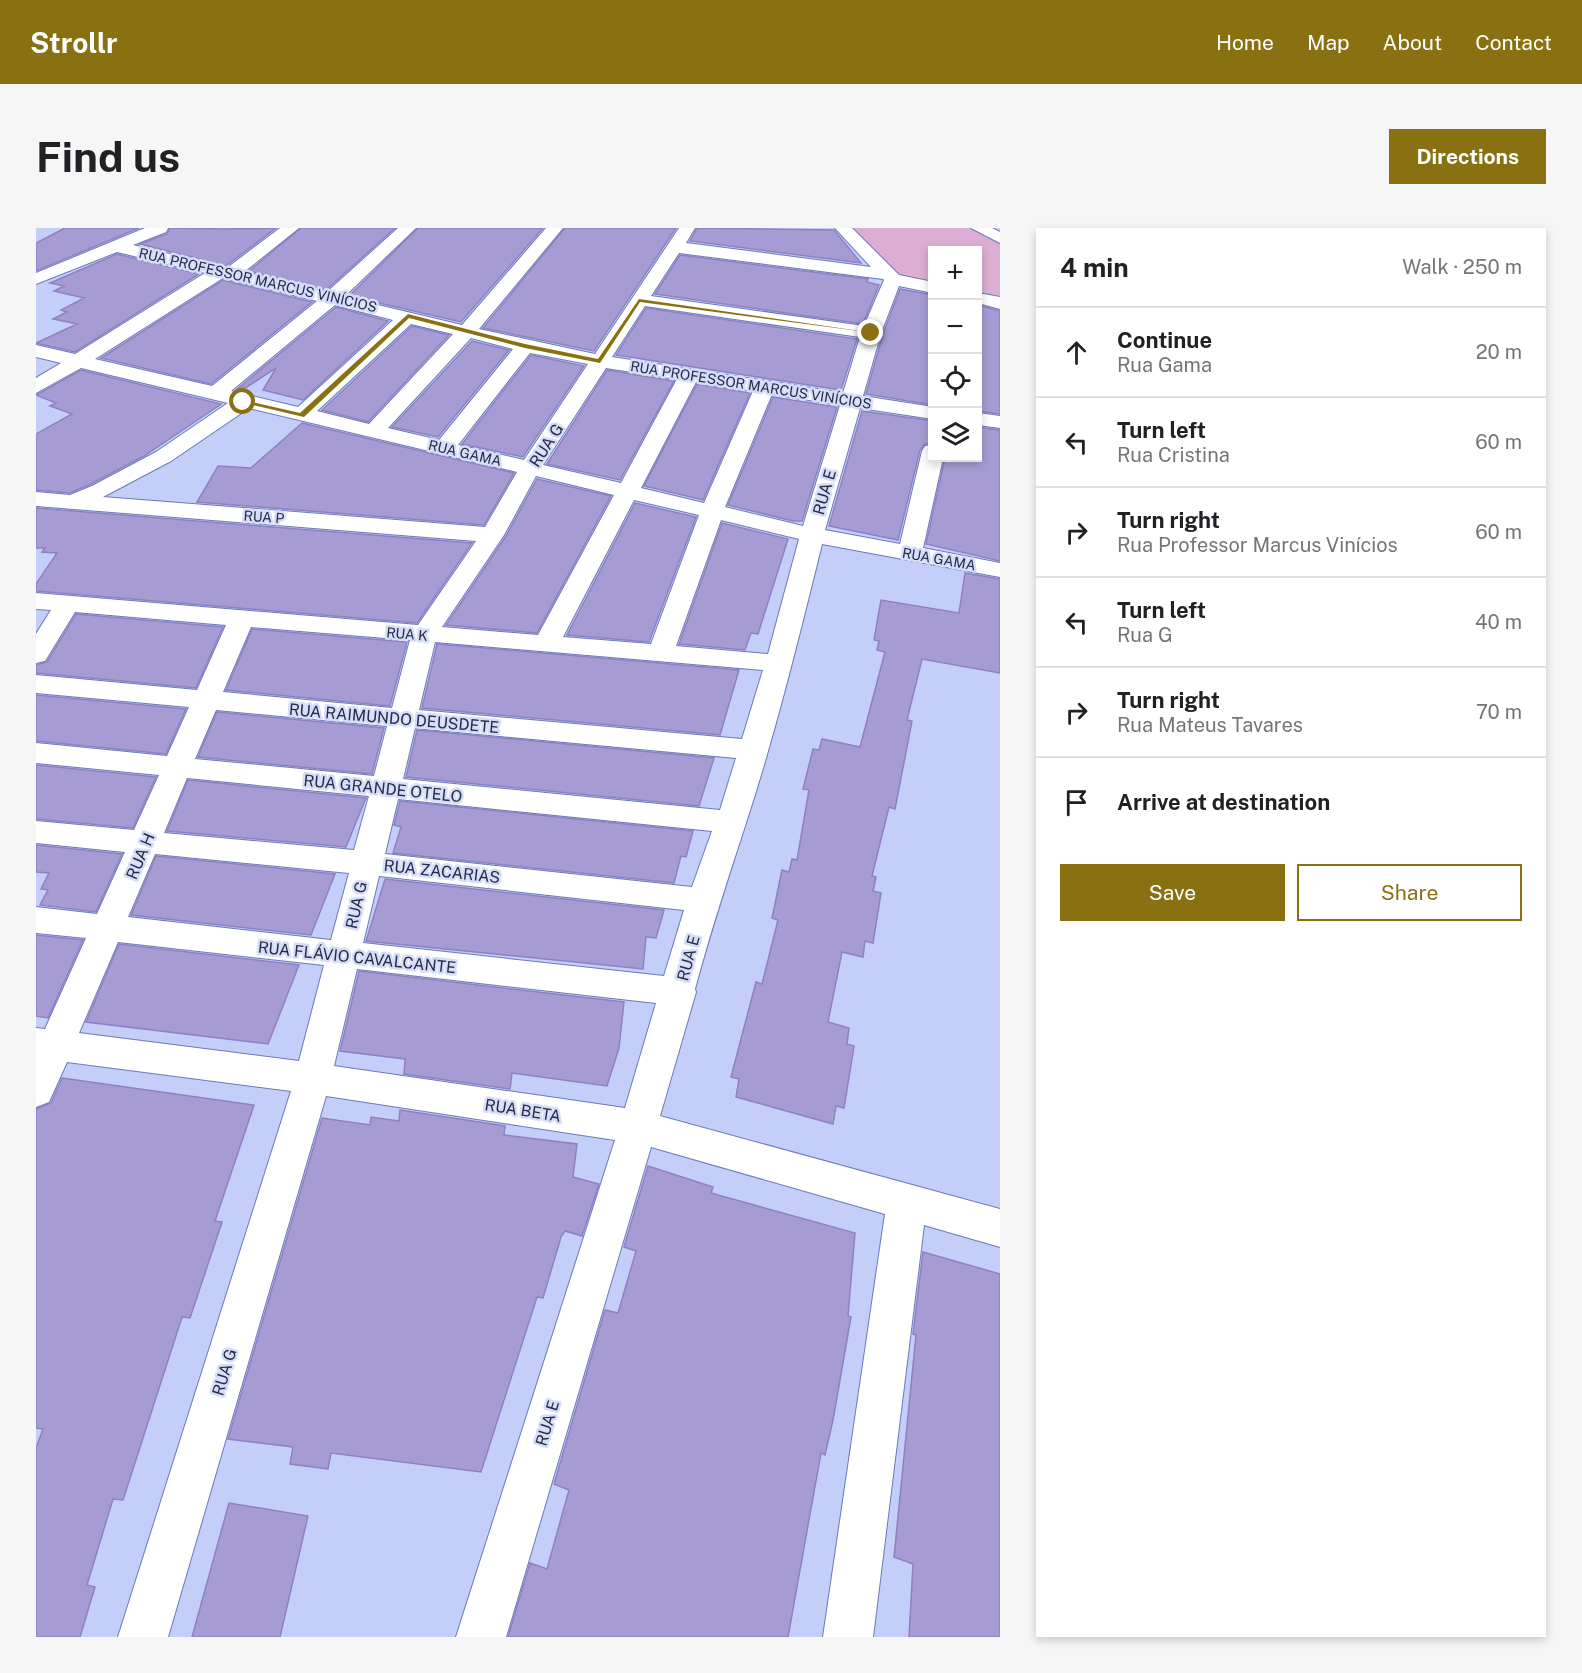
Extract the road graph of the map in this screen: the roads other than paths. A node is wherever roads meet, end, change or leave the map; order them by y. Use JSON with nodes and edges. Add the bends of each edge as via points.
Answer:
{"nodes":[{"id":1,"x":160,"y":228,"type":"edge"},
{"id":2,"x":291,"y":228,"type":"edge"},
{"id":3,"x":555,"y":228,"type":"edge"},
{"id":4,"x":843,"y":228,"type":"edge"},
{"id":5,"x":979,"y":228,"type":"edge"},
{"id":6,"x":402,"y":229,"type":"edge"},
{"id":7,"x":681,"y":237,"type":"edge"},
{"id":8,"x":1000,"y":238,"type":"edge"},
{"id":9,"x":114,"y":246,"type":"junction"},
{"id":10,"x":225,"y":273,"type":"junction"},
{"id":11,"x":889,"y":277,"type":"junction"},
{"id":12,"x":36,"y":279,"type":"edge"},
{"id":13,"x":928,"y":287,"type":"edge"},
{"id":14,"x":332,"y":298,"type":"junction"},
{"id":15,"x":982,"y":299,"type":"edge"},
{"id":16,"x":639,"y":300,"type":"junction"},
{"id":17,"x":1000,"y":303,"type":"edge"},
{"id":18,"x":408,"y":316,"type":"junction"},
{"id":19,"x":467,"y":331,"type":"junction"},
{"id":20,"x":871,"y":333,"type":"junction"},
{"id":21,"x":525,"y":346,"type":"junction"},
{"id":22,"x":36,"y":351,"type":"edge"},
{"id":23,"x":600,"y":361,"type":"junction"},
{"id":24,"x":80,"y":362,"type":"junction"},
{"id":25,"x":689,"y":376,"type":"junction"},
{"id":26,"x":36,"y":387,"type":"edge"},
{"id":27,"x":764,"y":388,"type":"junction"},
{"id":28,"x":215,"y":394,"type":"junction"},
{"id":29,"x":851,"y":401,"type":"junction"},
{"id":30,"x":243,"y":402,"type":"junction"},
{"id":31,"x":928,"y":412,"type":"edge"},
{"id":32,"x":302,"y":415,"type":"junction"},
{"id":33,"x":982,"y":420,"type":"edge"},
{"id":34,"x":1000,"y":422,"type":"edge"},
{"id":35,"x":374,"y":431,"type":"junction"},
{"id":36,"x":444,"y":448,"type":"junction"},
{"id":37,"x":931,"y":462,"type":"edge"},
{"id":38,"x":530,"y":468,"type":"junction"},
{"id":39,"x":629,"y":492,"type":"junction"},
{"id":40,"x":36,"y":500,"type":"edge"},
{"id":41,"x":70,"y":502,"type":"junction"},
{"id":42,"x":712,"y":512,"type":"junction"},
{"id":43,"x":36,"y":516,"type":"edge"},
{"id":44,"x":492,"y":535,"type":"junction"},
{"id":45,"x":812,"y":535,"type":"junction"},
{"id":46,"x":910,"y":555,"type":"junction"},
{"id":47,"x":1000,"y":570,"type":"edge"},
{"id":48,"x":36,"y":601,"type":"edge"},
{"id":49,"x":68,"y":603,"type":"junction"},
{"id":50,"x":241,"y":620,"type":"junction"},
{"id":51,"x":424,"y":635,"type":"junction"},
{"id":52,"x":546,"y":644,"type":"junction"},
{"id":53,"x":660,"y":654,"type":"junction"},
{"id":54,"x":36,"y":655,"type":"edge"},
{"id":55,"x":779,"y":663,"type":"junction"},
{"id":56,"x":36,"y":684,"type":"edge"},
{"id":57,"x":207,"y":701,"type":"junction"},
{"id":58,"x":403,"y":719,"type":"junction"},
{"id":59,"x":753,"y":750,"type":"junction"},
{"id":60,"x":36,"y":753,"type":"edge"},
{"id":61,"x":179,"y":765,"type":"junction"},
{"id":62,"x":385,"y":789,"type":"junction"},
{"id":63,"x":731,"y":822,"type":"junction"},
{"id":64,"x":36,"y":832,"type":"edge"},
{"id":65,"x":145,"y":843,"type":"junction"},
{"id":66,"x":365,"y":863,"type":"junction"},
{"id":67,"x":704,"y":900,"type":"junction"},
{"id":68,"x":36,"y":920,"type":"edge"},
{"id":69,"x":108,"y":928,"type":"junction"},
{"id":70,"x":344,"y":956,"type":"junction"},
{"id":71,"x":679,"y":992,"type":"junction"},
{"id":72,"x":47,"y":1045,"type":"edge"},
{"id":73,"x":313,"y":1078,"type":"junction"},
{"id":74,"x":36,"y":1090,"type":"edge"},
{"id":75,"x":638,"y":1127,"type":"junction"},
{"id":76,"x":907,"y":1200,"type":"junction"},
{"id":77,"x":1000,"y":1228,"type":"edge"},
{"id":78,"x":143,"y":1637,"type":"edge"},
{"id":79,"x":481,"y":1637,"type":"edge"},
{"id":80,"x":848,"y":1637,"type":"edge"}],
"edges":[{"from":1,"to":9,"type":"street"},
{"from":2,"to":10,"type":"street"},
{"from":3,"to":19,"type":"street"},
{"from":4,"to":11,"type":"street"},
{"from":5,"to":8,"type":"street"},
{"from":6,"to":14,"type":"street"},
{"from":7,"to":11,"type":"street"},
{"from":7,"to":16,"type":"street","name":"RUA G"},
{"from":9,"to":10,"type":"street","name":"RUA PROFESSOR MARCUS VINÍCIOS"},
{"from":9,"to":12,"type":"street"},
{"from":10,"to":14,"type":"street","name":"RUA PROFESSOR MARCUS VINÍCIOS"},
{"from":10,"to":24,"type":"street"},
{"from":11,"to":13,"type":"street"},
{"from":11,"to":20,"type":"street","name":"RUA E"},
{"from":14,"to":18,"type":"street","name":"RUA PROFESSOR MARCUS VINÍCIOS"},
{"from":14,"to":28,"type":"street"},
{"from":15,"to":17,"type":"street"},
{"from":16,"to":20,"type":"street"},
{"from":16,"to":23,"type":"street","name":"RUA G"},
{"from":18,"to":19,"type":"street","name":"RUA PROFESSOR MARCUS VINÍCIOS"},
{"from":18,"to":32,"type":"street"},
{"from":19,"to":21,"type":"street","name":"RUA PROFESSOR MARCUS VINÍCIOS"},
{"from":19,"to":35,"type":"street"},
{"from":20,"to":29,"type":"street","name":"RUA E"},
{"from":21,"to":23,"type":"street","name":"RUA PROFESSOR MARCUS VINÍCIOS"},
{"from":21,"to":36,"type":"street"},
{"from":22,"to":24,"type":"street","name":"RUA GAMA"},
{"from":23,"to":25,"type":"street","name":"RUA PROFESSOR MARCUS VINÍCIOS"},
{"from":23,"to":38,"type":"street","name":"RUA G"},
{"from":24,"to":26,"type":"street"},
{"from":24,"to":28,"type":"street","name":"RUA GAMA"},
{"from":25,"to":27,"type":"street","name":"RUA PROFESSOR MARCUS VINÍCIOS"},
{"from":25,"to":39,"type":"street"},
{"from":27,"to":29,"type":"street","name":"RUA PROFESSOR MARCUS VINÍCIOS"},
{"from":27,"to":42,"type":"street"},
{"from":28,"to":30,"type":"street","name":"RUA GAMA"},
{"from":29,"to":31,"type":"street","name":"RUA PROFESSOR MARCUS VINÍCIOS"},
{"from":29,"to":45,"type":"street","name":"RUA E"},
{"from":30,"to":32,"type":"street","name":"RUA GAMA"},
{"from":30,"to":41,"type":"street","via":[[161,459],[114,486]]},
{"from":32,"to":35,"type":"street","name":"RUA GAMA"},
{"from":33,"to":34,"type":"street"},
{"from":35,"to":36,"type":"street","name":"RUA GAMA"},
{"from":36,"to":38,"type":"street","name":"RUA GAMA"},
{"from":37,"to":46,"type":"street"},
{"from":38,"to":39,"type":"street","name":"RUA GAMA"},
{"from":38,"to":44,"type":"street","name":"RUA G"},
{"from":39,"to":42,"type":"street","name":"RUA GAMA"},
{"from":39,"to":52,"type":"street"},
{"from":40,"to":41,"type":"street","name":"RUA P"},
{"from":41,"to":43,"type":"street"},
{"from":41,"to":44,"type":"street","name":"RUA P"},
{"from":42,"to":45,"type":"street","name":"RUA GAMA"},
{"from":42,"to":53,"type":"street"},
{"from":44,"to":51,"type":"street","name":"RUA G"},
{"from":45,"to":46,"type":"street","name":"RUA GAMA"},
{"from":45,"to":55,"type":"street","name":"RUA E"},
{"from":46,"to":47,"type":"street","name":"RUA GAMA"},
{"from":48,"to":49,"type":"street","name":"RUA K"},
{"from":49,"to":50,"type":"street","name":"RUA K"},
{"from":49,"to":54,"type":"street"},
{"from":50,"to":51,"type":"street","name":"RUA K"},
{"from":50,"to":57,"type":"street","name":"RUA H"},
{"from":51,"to":52,"type":"street","name":"RUA K"},
{"from":51,"to":58,"type":"street","name":"RUA G"},
{"from":52,"to":53,"type":"street","name":"RUA K"},
{"from":53,"to":55,"type":"street","name":"RUA K"},
{"from":55,"to":59,"type":"street","name":"RUA E"},
{"from":56,"to":57,"type":"street","name":"RUA RAIMUNDO DEUSDETE"},
{"from":57,"to":58,"type":"street","name":"RUA RAIMUNDO DEUSDETE"},
{"from":57,"to":61,"type":"street","name":"RUA H"},
{"from":58,"to":59,"type":"street","name":"RUA RAIMUNDO DEUSDETE"},
{"from":58,"to":62,"type":"street","name":"RUA G"},
{"from":59,"to":63,"type":"street","name":"RUA E"},
{"from":60,"to":61,"type":"street","name":"RUA GRANDE OTELO"},
{"from":61,"to":62,"type":"street","name":"RUA GRANDE OTELO"},
{"from":61,"to":65,"type":"street","name":"RUA H"},
{"from":62,"to":63,"type":"street","name":"RUA GRANDE OTELO"},
{"from":62,"to":66,"type":"street","name":"RUA G"},
{"from":63,"to":67,"type":"street","name":"RUA E"},
{"from":64,"to":65,"type":"street","name":"RUA ZACARIAS"},
{"from":65,"to":66,"type":"street","name":"RUA ZACARIAS"},
{"from":65,"to":69,"type":"street","name":"RUA H"},
{"from":66,"to":67,"type":"street","name":"RUA ZACARIAS"},
{"from":66,"to":70,"type":"street","name":"RUA G"},
{"from":67,"to":71,"type":"street","name":"RUA E"},
{"from":68,"to":69,"type":"street","name":"RUA FLÁVIO CAVALCANTE"},
{"from":69,"to":70,"type":"street","name":"RUA FLÁVIO CAVALCANTE"},
{"from":69,"to":72,"type":"street","name":"RUA H"},
{"from":70,"to":71,"type":"street","name":"RUA FLÁVIO CAVALCANTE"},
{"from":70,"to":73,"type":"street","name":"RUA G"},
{"from":71,"to":75,"type":"street","name":"RUA E"},
{"from":72,"to":73,"type":"street","name":"RUA BETA"},
{"from":72,"to":74,"type":"street","name":"RUA H"},
{"from":73,"to":75,"type":"street","name":"RUA BETA"},
{"from":73,"to":78,"type":"street","name":"RUA G"},
{"from":75,"to":76,"type":"street","name":"RUA BETA"},
{"from":75,"to":79,"type":"street","name":"RUA E"},
{"from":76,"to":77,"type":"street","name":"RUA BETA"},
{"from":76,"to":80,"type":"street"}]}
